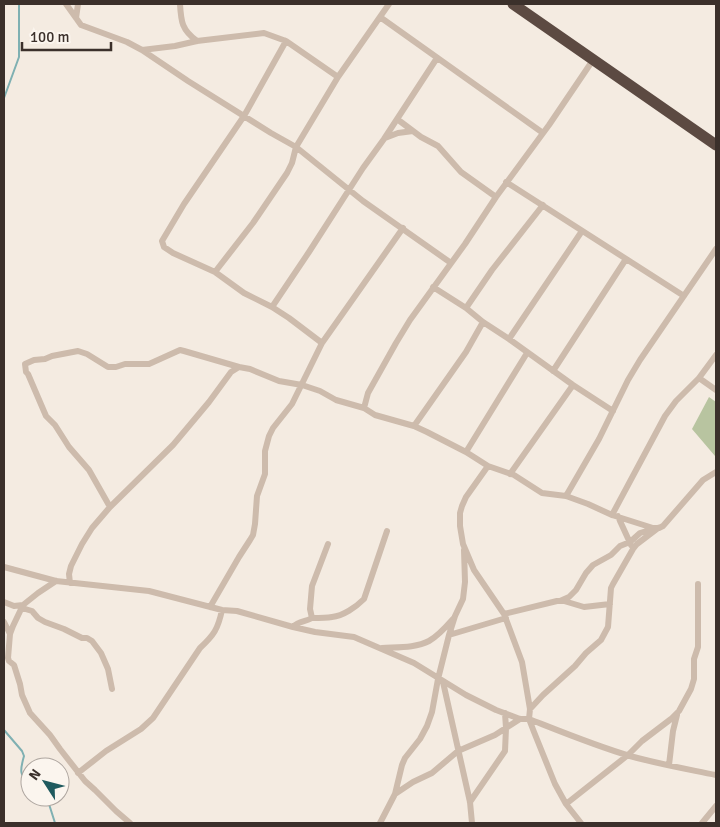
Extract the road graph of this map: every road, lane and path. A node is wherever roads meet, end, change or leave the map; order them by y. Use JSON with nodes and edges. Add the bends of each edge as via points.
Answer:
{"nodes":[{"id":1,"x":66,"y":4,"type":"edge"},
{"id":2,"x":78,"y":4,"type":"edge"},
{"id":3,"x":180,"y":4,"type":"edge"},
{"id":4,"x":389,"y":4,"type":"edge"},
{"id":5,"x":512,"y":4,"type":"edge"},
{"id":6,"x":380,"y":17,"type":"junction"},
{"id":7,"x":76,"y":18,"type":"junction"},
{"id":8,"x":196,"y":41,"type":"junction"},
{"id":9,"x":286,"y":41,"type":"junction"},
{"id":10,"x":142,"y":50,"type":"junction"},
{"id":11,"x":437,"y":58,"type":"junction"},
{"id":12,"x":593,"y":60,"type":"junction"},
{"id":13,"x":338,"y":77,"type":"junction"},
{"id":14,"x":244,"y":116,"type":"junction"},
{"id":15,"x":397,"y":119,"type":"junction"},
{"id":16,"x":413,"y":131,"type":"junction"},
{"id":17,"x":543,"y":132,"type":"junction"},
{"id":18,"x":384,"y":138,"type":"junction"},
{"id":19,"x":716,"y":145,"type":"edge"},
{"id":20,"x":296,"y":147,"type":"junction"},
{"id":21,"x":506,"y":182,"type":"junction"},
{"id":22,"x":349,"y":190,"type":"junction"},
{"id":23,"x":496,"y":197,"type":"junction"},
{"id":24,"x":543,"y":205,"type":"junction"},
{"id":25,"x":403,"y":228,"type":"junction"},
{"id":26,"x":582,"y":231,"type":"junction"},
{"id":27,"x":716,"y":249,"type":"edge"},
{"id":28,"x":626,"y":259,"type":"junction"},
{"id":29,"x":451,"y":263,"type":"junction"},
{"id":30,"x":215,"y":272,"type":"junction"},
{"id":31,"x":433,"y":287,"type":"junction"},
{"id":32,"x":684,"y":296,"type":"junction"},
{"id":33,"x":272,"y":307,"type":"junction"},
{"id":34,"x":466,"y":308,"type":"junction"},
{"id":35,"x":483,"y":322,"type":"junction"},
{"id":36,"x":509,"y":339,"type":"junction"},
{"id":37,"x":322,"y":343,"type":"junction"},
{"id":38,"x":527,"y":353,"type":"junction"},
{"id":39,"x":716,"y":354,"type":"edge"},
{"id":40,"x":239,"y":367,"type":"junction"},
{"id":41,"x":553,"y":371,"type":"junction"},
{"id":42,"x":699,"y":378,"type":"junction"},
{"id":43,"x":302,"y":385,"type":"junction"},
{"id":44,"x":572,"y":385,"type":"junction"},
{"id":45,"x":716,"y":390,"type":"edge"},
{"id":46,"x":364,"y":408,"type":"junction"},
{"id":47,"x":613,"y":411,"type":"junction"},
{"id":48,"x":414,"y":426,"type":"junction"},
{"id":49,"x":466,"y":452,"type":"junction"},
{"id":50,"x":488,"y":466,"type":"junction"},
{"id":51,"x":716,"y":472,"type":"edge"},
{"id":52,"x":510,"y":474,"type":"junction"},
{"id":53,"x":566,"y":496,"type":"junction"},
{"id":54,"x":110,"y":507,"type":"junction"},
{"id":55,"x":615,"y":516,"type":"junction"},
{"id":56,"x":656,"y":528,"type":"junction"},
{"id":57,"x":387,"y":531,"type":"dead end"},
{"id":58,"x":328,"y":544,"type":"dead end"},
{"id":59,"x":464,"y":544,"type":"junction"},
{"id":60,"x":631,"y":546,"type":"junction"},
{"id":61,"x":4,"y":566,"type":"edge"},
{"id":62,"x":56,"y":581,"type":"junction"},
{"id":63,"x":70,"y":583,"type":"junction"},
{"id":64,"x":698,"y":584,"type":"dead end"},
{"id":65,"x":560,"y":601,"type":"junction"},
{"id":66,"x":4,"y":602,"type":"edge"},
{"id":67,"x":610,"y":604,"type":"junction"},
{"id":68,"x":23,"y":607,"type":"junction"},
{"id":69,"x":210,"y":607,"type":"junction"},
{"id":70,"x":222,"y":610,"type":"junction"},
{"id":71,"x":455,"y":616,"type":"junction"},
{"id":72,"x":505,"y":616,"type":"junction"},
{"id":73,"x":312,"y":618,"type":"junction"},
{"id":74,"x":4,"y":622,"type":"edge"},
{"id":75,"x":293,"y":627,"type":"junction"},
{"id":76,"x":10,"y":634,"type":"junction"},
{"id":77,"x":449,"y":635,"type":"junction"},
{"id":78,"x":380,"y":649,"type":"junction"},
{"id":79,"x":6,"y":654,"type":"edge"},
{"id":80,"x":440,"y":680,"type":"junction"},
{"id":81,"x":112,"y":689,"type":"dead end"},
{"id":82,"x":530,"y":709,"type":"junction"},
{"id":83,"x":505,"y":713,"type":"junction"},
{"id":84,"x":677,"y":713,"type":"junction"},
{"id":85,"x":520,"y":719,"type":"junction"},
{"id":86,"x":529,"y":719,"type":"junction"},
{"id":87,"x":506,"y":728,"type":"junction"},
{"id":88,"x":458,"y":751,"type":"junction"},
{"id":89,"x":628,"y":755,"type":"junction"},
{"id":90,"x":669,"y":765,"type":"junction"},
{"id":91,"x":78,"y":773,"type":"junction"},
{"id":92,"x":716,"y":775,"type":"edge"},
{"id":93,"x":394,"y":794,"type":"junction"},
{"id":94,"x":470,"y":802,"type":"junction"},
{"id":95,"x":566,"y":804,"type":"junction"},
{"id":96,"x":716,"y":806,"type":"edge"},
{"id":97,"x":130,"y":823,"type":"edge"},
{"id":98,"x":380,"y":823,"type":"edge"},
{"id":99,"x":472,"y":823,"type":"edge"},
{"id":100,"x":581,"y":823,"type":"edge"},
{"id":101,"x":702,"y":823,"type":"edge"}],
"edges":[{"from":1,"to":7,"type":"street"},
{"from":2,"to":7,"type":"street"},
{"from":3,"to":8,"type":"street","via":[[181,21],[187,34]]},
{"from":4,"to":6,"type":"street"},
{"from":5,"to":12,"type":"highway"},
{"from":6,"to":11,"type":"street"},
{"from":6,"to":13,"type":"street"},
{"from":7,"to":10,"type":"street","via":[[82,25]]},
{"from":8,"to":9,"type":"street","via":[[264,33]]},
{"from":8,"to":10,"type":"street"},
{"from":9,"to":13,"type":"street"},
{"from":9,"to":14,"type":"street"},
{"from":10,"to":14,"type":"street"},
{"from":11,"to":15,"type":"street"},
{"from":11,"to":17,"type":"street"},
{"from":12,"to":17,"type":"street"},
{"from":12,"to":19,"type":"highway"},
{"from":13,"to":20,"type":"street"},
{"from":14,"to":20,"type":"street"},
{"from":14,"to":30,"type":"street","via":[[162,241],[164,247],[173,253]]},
{"from":15,"to":16,"type":"street"},
{"from":15,"to":18,"type":"street"},
{"from":16,"to":18,"type":"street"},
{"from":16,"to":23,"type":"street","via":[[438,146],[461,172]]},
{"from":17,"to":21,"type":"street"},
{"from":18,"to":22,"type":"street"},
{"from":20,"to":22,"type":"street"},
{"from":20,"to":30,"type":"street","via":[[292,163],[280,183]]},
{"from":21,"to":23,"type":"street"},
{"from":21,"to":24,"type":"street"},
{"from":22,"to":25,"type":"street"},
{"from":22,"to":33,"type":"street"},
{"from":23,"to":29,"type":"street"},
{"from":24,"to":26,"type":"street"},
{"from":24,"to":34,"type":"street"},
{"from":25,"to":29,"type":"street"},
{"from":25,"to":37,"type":"street"},
{"from":26,"to":28,"type":"street"},
{"from":26,"to":36,"type":"street"},
{"from":27,"to":32,"type":"street"},
{"from":28,"to":32,"type":"street"},
{"from":28,"to":41,"type":"street"},
{"from":29,"to":31,"type":"street"},
{"from":30,"to":33,"type":"street","via":[[244,293]]},
{"from":31,"to":34,"type":"street"},
{"from":31,"to":46,"type":"street","via":[[396,343],[368,393]]},
{"from":32,"to":47,"type":"street","via":[[640,360]]},
{"from":33,"to":37,"type":"street"},
{"from":34,"to":35,"type":"street"},
{"from":35,"to":36,"type":"street"},
{"from":35,"to":48,"type":"street"},
{"from":36,"to":38,"type":"street"},
{"from":37,"to":43,"type":"street"},
{"from":38,"to":41,"type":"street"},
{"from":38,"to":49,"type":"street"},
{"from":39,"to":42,"type":"street"},
{"from":40,"to":43,"type":"street"},
{"from":40,"to":54,"type":"street","via":[[231,372],[173,444]]},
{"from":40,"to":54,"type":"street","via":[[180,350],[149,364],[116,367],[108,367],[78,351],[25,364],[46,416],[89,470]]},
{"from":41,"to":44,"type":"street"},
{"from":42,"to":45,"type":"street"},
{"from":42,"to":55,"type":"street","via":[[665,416]]},
{"from":43,"to":46,"type":"street"},
{"from":43,"to":69,"type":"street","via":[[266,443],[266,474],[257,496],[250,540]]},
{"from":44,"to":47,"type":"street"},
{"from":44,"to":52,"type":"street"},
{"from":46,"to":48,"type":"street","via":[[375,415]]},
{"from":47,"to":53,"type":"street"},
{"from":48,"to":49,"type":"street"},
{"from":49,"to":50,"type":"street"},
{"from":50,"to":52,"type":"street"},
{"from":50,"to":59,"type":"street","via":[[462,506],[460,526]]},
{"from":51,"to":56,"type":"street","via":[[703,480],[662,526]]},
{"from":52,"to":53,"type":"street","via":[[542,493]]},
{"from":53,"to":55,"type":"street"},
{"from":54,"to":63,"type":"street","via":[[92,528],[70,566]]},
{"from":55,"to":56,"type":"street"},
{"from":55,"to":60,"type":"street"},
{"from":56,"to":60,"type":"street"},
{"from":57,"to":73,"type":"street","via":[[364,599],[334,617]]},
{"from":58,"to":73,"type":"street","via":[[312,586]]},
{"from":59,"to":71,"type":"street","via":[[463,599]]},
{"from":59,"to":72,"type":"street","via":[[474,570]]},
{"from":60,"to":65,"type":"street","via":[[620,546],[593,565],[576,590]]},
{"from":60,"to":67,"type":"street","via":[[611,586]]},
{"from":61,"to":62,"type":"street"},
{"from":62,"to":63,"type":"street"},
{"from":62,"to":68,"type":"street"},
{"from":63,"to":69,"type":"street","via":[[149,591]]},
{"from":64,"to":84,"type":"street","via":[[698,648],[694,659],[694,678]]},
{"from":65,"to":67,"type":"street","via":[[583,607]]},
{"from":65,"to":72,"type":"street"},
{"from":66,"to":68,"type":"street"},
{"from":67,"to":82,"type":"street","via":[[608,627],[601,640]]},
{"from":68,"to":76,"type":"street"},
{"from":68,"to":81,"type":"street","via":[[45,622],[92,641],[101,653]]},
{"from":69,"to":70,"type":"street"},
{"from":70,"to":75,"type":"street","via":[[238,611]]},
{"from":70,"to":91,"type":"street","via":[[217,629],[200,648],[152,718]]},
{"from":71,"to":77,"type":"street"},
{"from":71,"to":78,"type":"street","via":[[427,642]]},
{"from":72,"to":77,"type":"street"},
{"from":72,"to":82,"type":"street","via":[[522,662]]},
{"from":73,"to":75,"type":"street"},
{"from":74,"to":76,"type":"street"},
{"from":75,"to":78,"type":"street","via":[[354,637]]},
{"from":76,"to":79,"type":"street"},
{"from":77,"to":80,"type":"street"},
{"from":78,"to":80,"type":"street","via":[[414,663]]},
{"from":79,"to":91,"type":"street","via":[[14,665],[30,712]]},
{"from":80,"to":83,"type":"street"},
{"from":80,"to":88,"type":"street"},
{"from":80,"to":93,"type":"street","via":[[427,726],[405,758]]},
{"from":82,"to":86,"type":"street"},
{"from":83,"to":85,"type":"street"},
{"from":83,"to":87,"type":"street"},
{"from":84,"to":89,"type":"street"},
{"from":84,"to":90,"type":"street"},
{"from":85,"to":86,"type":"street"},
{"from":85,"to":87,"type":"street"},
{"from":86,"to":89,"type":"street"},
{"from":86,"to":95,"type":"street"},
{"from":87,"to":88,"type":"street"},
{"from":87,"to":94,"type":"street","via":[[505,751]]},
{"from":88,"to":93,"type":"street","via":[[432,773]]},
{"from":88,"to":94,"type":"street"},
{"from":89,"to":90,"type":"street"},
{"from":89,"to":95,"type":"street"},
{"from":90,"to":92,"type":"street"},
{"from":91,"to":97,"type":"street"},
{"from":93,"to":98,"type":"street"},
{"from":94,"to":99,"type":"street"},
{"from":95,"to":100,"type":"street"},
{"from":96,"to":101,"type":"street"}]}
